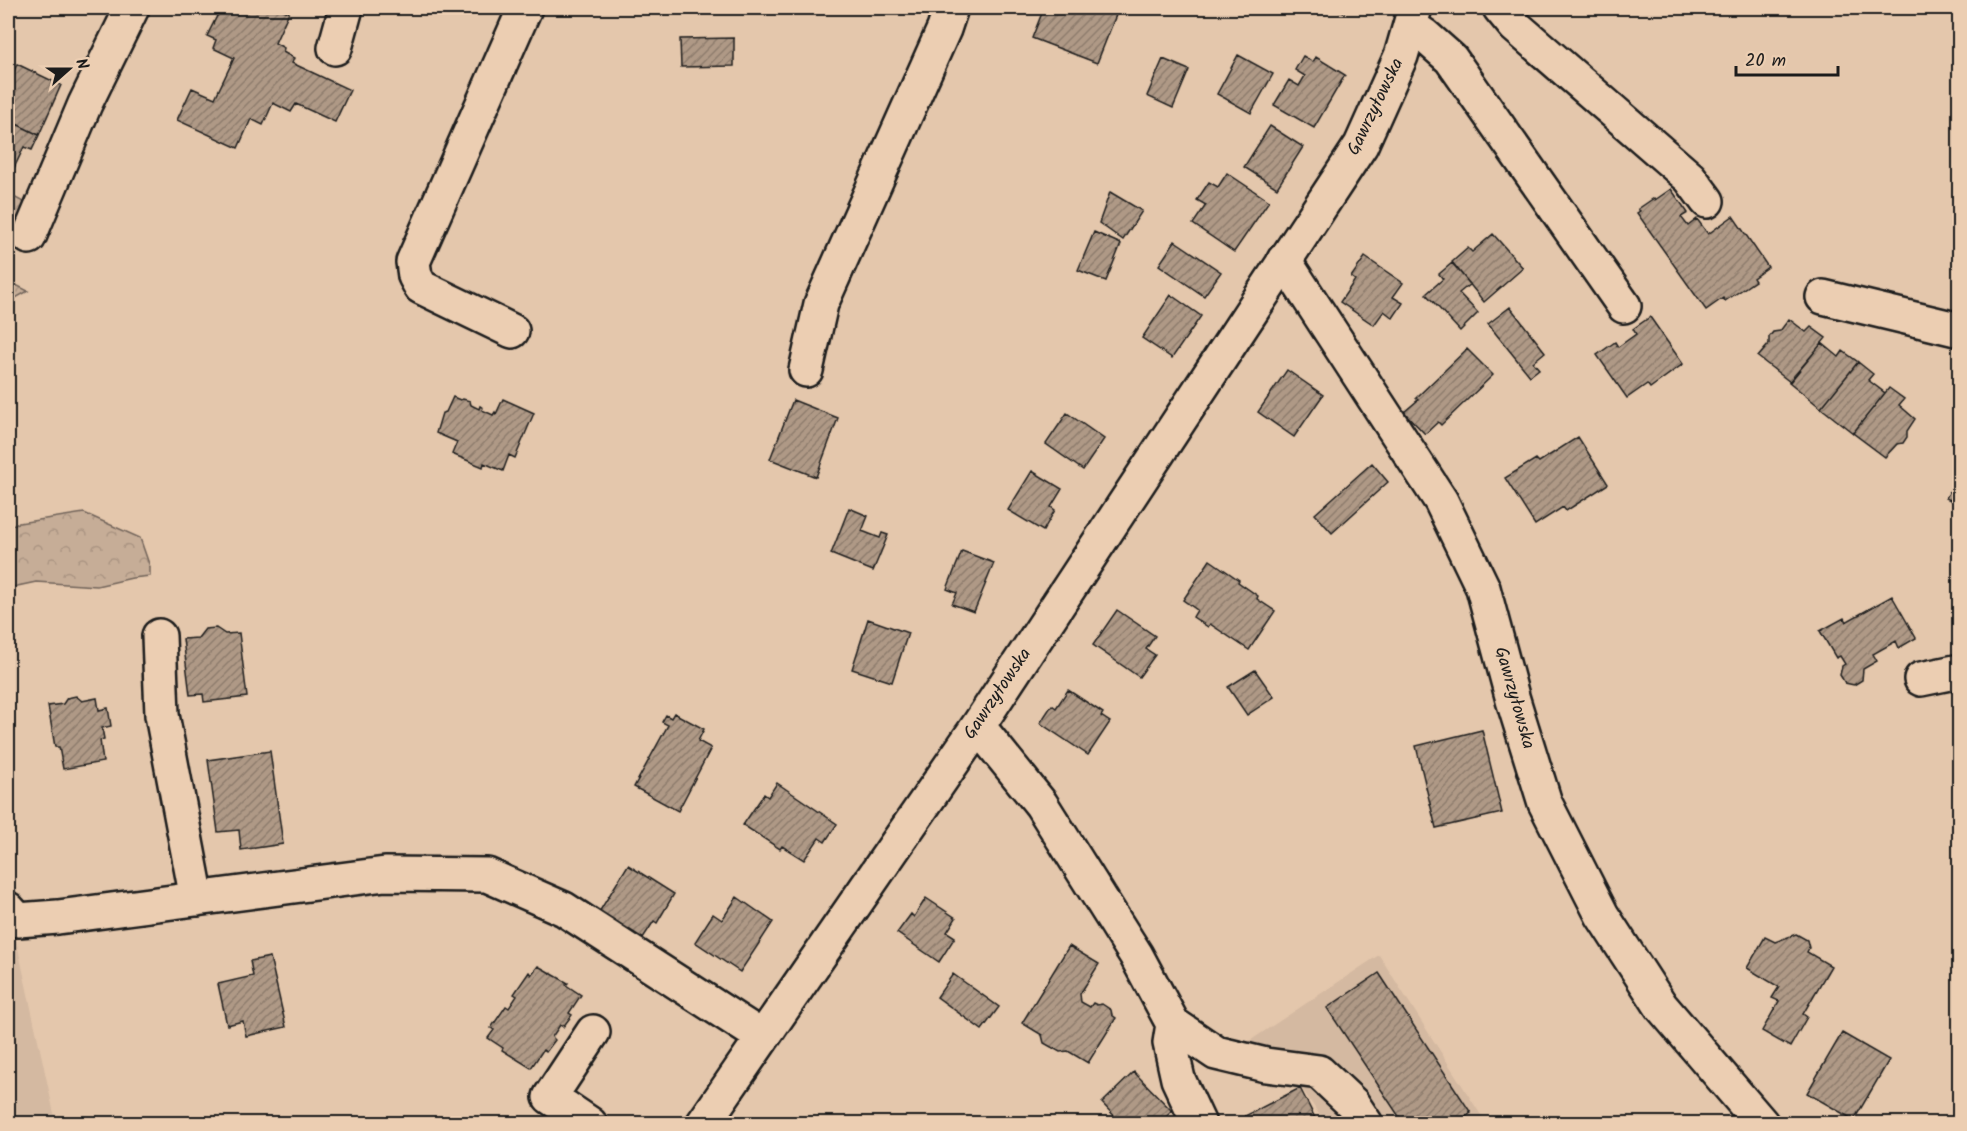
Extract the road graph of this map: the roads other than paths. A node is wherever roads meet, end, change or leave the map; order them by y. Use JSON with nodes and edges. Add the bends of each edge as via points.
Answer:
{"nodes":[{"id":1,"x":132,"y":8,"type":"edge"},
{"id":2,"x":346,"y":8,"type":"edge"},
{"id":3,"x":525,"y":8,"type":"edge"},
{"id":4,"x":951,"y":8,"type":"edge"},
{"id":5,"x":1500,"y":8,"type":"edge"},
{"id":6,"x":1412,"y":17,"type":"edge"},
{"id":7,"x":335,"y":48,"type":"dead end"},
{"id":8,"x":1707,"y":201,"type":"dead end"},
{"id":9,"x":29,"y":237,"type":"dead end"},
{"id":10,"x":1284,"y":260,"type":"junction"},
{"id":11,"x":1823,"y":297,"type":"dead end"},
{"id":12,"x":1624,"y":306,"type":"dead end"},
{"id":13,"x":1959,"y":330,"type":"edge"},
{"id":14,"x":512,"y":331,"type":"dead end"},
{"id":15,"x":806,"y":370,"type":"dead end"},
{"id":16,"x":159,"y":636,"type":"dead end"},
{"id":17,"x":1959,"y":671,"type":"edge"},
{"id":18,"x":1921,"y":679,"type":"dead end"},
{"id":19,"x":978,"y":726,"type":"junction"},
{"id":20,"x":197,"y":899,"type":"junction"},
{"id":21,"x":8,"y":909,"type":"edge"},
{"id":22,"x":1173,"y":1024,"type":"junction"},
{"id":23,"x":593,"y":1032,"type":"dead end"},
{"id":24,"x":762,"y":1037,"type":"junction"},
{"id":25,"x":591,"y":1124,"type":"edge"},
{"id":26,"x":703,"y":1124,"type":"edge"},
{"id":27,"x":1199,"y":1124,"type":"edge"},
{"id":28,"x":1366,"y":1124,"type":"edge"},
{"id":29,"x":1762,"y":1124,"type":"edge"}],
"edges":[{"from":1,"to":9,"type":"street"},
{"from":2,"to":7,"type":"street"},
{"from":3,"to":14,"type":"street","via":[[413,262],[421,287]]},
{"from":4,"to":15,"type":"street","via":[[821,304]]},
{"from":5,"to":8,"type":"street","via":[[1515,26],[1690,178]]},
{"from":6,"to":10,"type":"street","name":"Gawrzyłowska","via":[[1401,56],[1360,145]]},
{"from":6,"to":12,"type":"street","via":[[1425,36],[1451,59]]},
{"from":10,"to":19,"type":"street","name":"Gawrzyłowska"},
{"from":10,"to":29,"type":"street","name":"Gawrzyłowska","via":[[1441,501],[1474,568],[1545,803],[1602,915],[1661,1006]]},
{"from":11,"to":13,"type":"street"},
{"from":16,"to":20,"type":"street","via":[[162,715]]},
{"from":17,"to":18,"type":"street"},
{"from":19,"to":22,"type":"street","via":[[1041,804],[1136,955]]},
{"from":19,"to":24,"type":"street","name":"Gawrzyłowska"},
{"from":20,"to":21,"type":"street","via":[[18,920]]},
{"from":20,"to":24,"type":"street","via":[[385,874],[487,875],[564,909]]},
{"from":22,"to":27,"type":"street","via":[[1170,1043],[1178,1079]]},
{"from":22,"to":28,"type":"street","via":[[1216,1053],[1319,1072],[1352,1103]]},
{"from":23,"to":25,"type":"street","via":[[550,1097]]},
{"from":24,"to":26,"type":"street","name":"Gawrzyłowska"}]}
